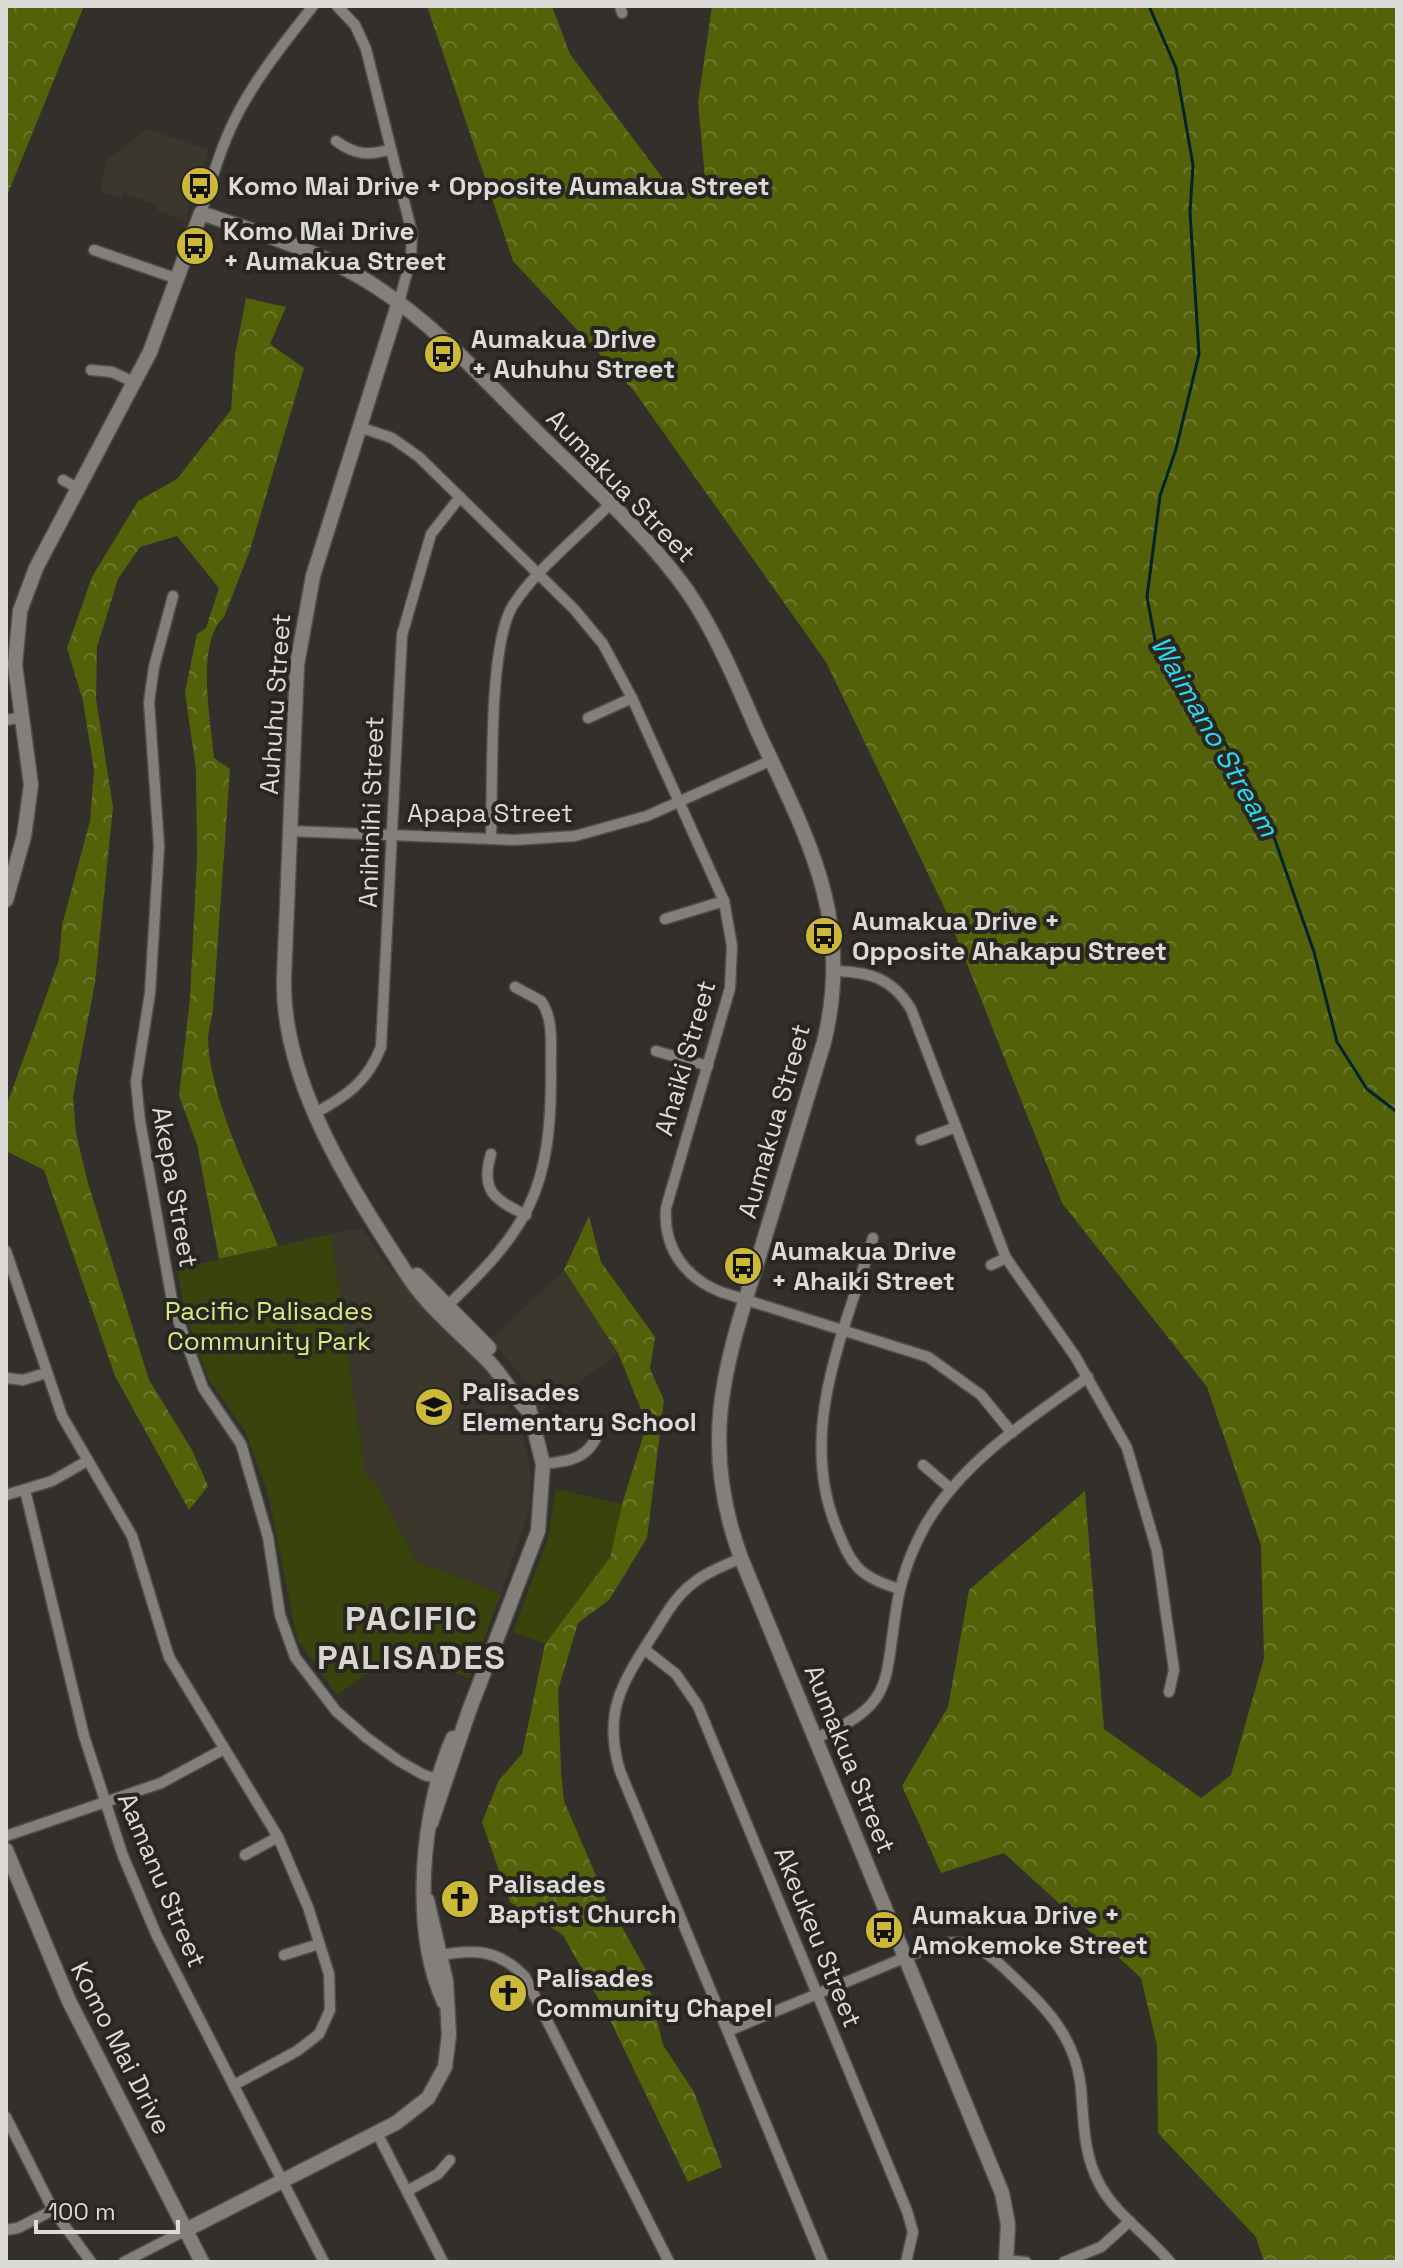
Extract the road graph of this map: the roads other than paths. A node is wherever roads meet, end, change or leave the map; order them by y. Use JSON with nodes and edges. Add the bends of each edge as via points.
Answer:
{"nodes":[{"id":1,"x":313,"y":6,"type":"edge"},
{"id":2,"x":337,"y":6,"type":"edge"},
{"id":3,"x":336,"y":141,"type":"dead end"},
{"id":4,"x":391,"y":149,"type":"junction"},
{"id":5,"x":201,"y":213,"type":"junction"},
{"id":6,"x":94,"y":250,"type":"dead end"},
{"id":7,"x":178,"y":279,"type":"junction"},
{"id":8,"x":399,"y":302,"type":"junction"},
{"id":9,"x":91,"y":370,"type":"dead end"},
{"id":10,"x":136,"y":383,"type":"junction"},
{"id":11,"x":359,"y":427,"type":"junction"},
{"id":12,"x":63,"y":480,"type":"dead end"},
{"id":13,"x":79,"y":489,"type":"junction"},
{"id":14,"x":460,"y":497,"type":"junction"},
{"id":15,"x":610,"y":504,"type":"junction"},
{"id":16,"x":540,"y":575,"type":"junction"},
{"id":17,"x":173,"y":596,"type":"dead end"},
{"id":18,"x":11,"y":633,"type":"edge"},
{"id":19,"x":632,"y":698,"type":"junction"},
{"id":20,"x":23,"y":717,"type":"junction"},
{"id":21,"x":588,"y":718,"type":"dead end"},
{"id":22,"x":6,"y":720,"type":"edge"},
{"id":23,"x":772,"y":760,"type":"junction"},
{"id":24,"x":681,"y":801,"type":"junction"},
{"id":25,"x":290,"y":831,"type":"junction"},
{"id":26,"x":392,"y":835,"type":"junction"},
{"id":27,"x":491,"y":839,"type":"junction"},
{"id":28,"x":6,"y":900,"type":"edge"},
{"id":29,"x":724,"y":901,"type":"junction"},
{"id":30,"x":665,"y":919,"type":"dead end"},
{"id":31,"x":835,"y":971,"type":"junction"},
{"id":32,"x":515,"y":987,"type":"dead end"},
{"id":33,"x":656,"y":1051,"type":"dead end"},
{"id":34,"x":708,"y":1066,"type":"junction"},
{"id":35,"x":315,"y":1113,"type":"junction"},
{"id":36,"x":956,"y":1127,"type":"junction"},
{"id":37,"x":921,"y":1140,"type":"dead end"},
{"id":38,"x":491,"y":1154,"type":"dead end"},
{"id":39,"x":526,"y":1215,"type":"junction"},
{"id":40,"x":873,"y":1238,"type":"dead end"},
{"id":41,"x":6,"y":1251,"type":"edge"},
{"id":42,"x":1006,"y":1258,"type":"junction"},
{"id":43,"x":991,"y":1265,"type":"dead end"},
{"id":44,"x":746,"y":1300,"type":"junction"},
{"id":45,"x":444,"y":1309,"type":"junction"},
{"id":46,"x":845,"y":1330,"type":"junction"},
{"id":47,"x":46,"y":1373,"type":"junction"},
{"id":48,"x":1088,"y":1377,"type":"junction"},
{"id":49,"x":6,"y":1378,"type":"edge"},
{"id":50,"x":599,"y":1430,"type":"dead end"},
{"id":51,"x":1012,"y":1433,"type":"junction"},
{"id":52,"x":87,"y":1461,"type":"junction"},
{"id":53,"x":543,"y":1464,"type":"junction"},
{"id":54,"x":923,"y":1465,"type":"dead end"},
{"id":55,"x":951,"y":1489,"type":"junction"},
{"id":56,"x":25,"y":1490,"type":"junction"},
{"id":57,"x":6,"y":1495,"type":"edge"},
{"id":58,"x":741,"y":1558,"type":"junction"},
{"id":59,"x":900,"y":1589,"type":"junction"},
{"id":60,"x":644,"y":1649,"type":"junction"},
{"id":61,"x":1169,"y":1692,"type":"dead end"},
{"id":62,"x":816,"y":1738,"type":"junction"},
{"id":63,"x":224,"y":1749,"type":"junction"},
{"id":64,"x":441,"y":1778,"type":"junction"},
{"id":65,"x":104,"y":1803,"type":"junction"},
{"id":66,"x":6,"y":1836,"type":"edge"},
{"id":67,"x":278,"y":1837,"type":"junction"},
{"id":68,"x":6,"y":1850,"type":"edge"},
{"id":69,"x":245,"y":1855,"type":"dead end"},
{"id":70,"x":319,"y":1944,"type":"junction"},
{"id":71,"x":284,"y":1955,"type":"dead end"},
{"id":72,"x":436,"y":1956,"type":"junction"},
{"id":73,"x":906,"y":1958,"type":"junction"},
{"id":74,"x":818,"y":1994,"type":"junction"},
{"id":75,"x":728,"y":2031,"type":"junction"},
{"id":76,"x":234,"y":2085,"type":"junction"},
{"id":77,"x":6,"y":2117,"type":"edge"},
{"id":78,"x":377,"y":2133,"type":"junction"},
{"id":79,"x":450,"y":2160,"type":"dead end"},
{"id":80,"x":283,"y":2181,"type":"junction"},
{"id":81,"x":407,"y":2191,"type":"junction"},
{"id":82,"x":53,"y":2210,"type":"junction"},
{"id":83,"x":1130,"y":2221,"type":"junction"},
{"id":84,"x":6,"y":2230,"type":"edge"},
{"id":85,"x":186,"y":2230,"type":"junction"},
{"id":86,"x":1007,"y":2261,"type":"edge"},
{"id":87,"x":91,"y":2262,"type":"edge"},
{"id":88,"x":124,"y":2262,"type":"edge"},
{"id":89,"x":202,"y":2262,"type":"edge"},
{"id":90,"x":324,"y":2262,"type":"edge"},
{"id":91,"x":443,"y":2262,"type":"edge"},
{"id":92,"x":669,"y":2262,"type":"edge"},
{"id":93,"x":823,"y":2262,"type":"edge"},
{"id":94,"x":906,"y":2262,"type":"edge"},
{"id":95,"x":1026,"y":2262,"type":"edge"},
{"id":96,"x":1064,"y":2262,"type":"edge"},
{"id":97,"x":1170,"y":2262,"type":"edge"}],
"edges":[{"from":1,"to":5,"type":"street","via":[[245,99]]},
{"from":2,"to":4,"type":"street","name":"Auhuhu Street","via":[[361,36]]},
{"from":3,"to":4,"type":"street","via":[[362,154]]},
{"from":4,"to":8,"type":"street","name":"Auhuhu Street","via":[[413,243]]},
{"from":5,"to":7,"type":"street"},
{"from":5,"to":8,"type":"street","name":"Aumakua Street","via":[[313,253]]},
{"from":6,"to":7,"type":"street"},
{"from":7,"to":10,"type":"street"},
{"from":8,"to":11,"type":"street","name":"Auhuhu Street"},
{"from":8,"to":15,"type":"street","name":"Aumakua Street"},
{"from":9,"to":10,"type":"street"},
{"from":10,"to":13,"type":"street"},
{"from":11,"to":14,"type":"street","name":"Ahaiki Street","via":[[401,442]]},
{"from":11,"to":25,"type":"street","name":"Auhuhu Street","via":[[302,622]]},
{"from":12,"to":13,"type":"street"},
{"from":13,"to":18,"type":"street","via":[[31,579]]},
{"from":14,"to":16,"type":"street","name":"Ahaiki Street"},
{"from":14,"to":26,"type":"street","name":"Anihinihi Street","via":[[431,534],[405,618]]},
{"from":15,"to":16,"type":"street"},
{"from":15,"to":23,"type":"street","name":"Aumakua Street","via":[[656,551],[693,601]]},
{"from":16,"to":19,"type":"street","name":"Ahaiki Street","via":[[603,644]]},
{"from":16,"to":27,"type":"street","via":[[515,603],[499,642]]},
{"from":17,"to":64,"type":"street","name":"Akepa Street","via":[[149,702],[159,857],[150,993],[136,1082],[170,1290],[194,1370],[241,1444],[268,1537],[280,1615],[295,1657],[346,1720],[407,1765]]},
{"from":18,"to":20,"type":"street"},
{"from":19,"to":21,"type":"street"},
{"from":19,"to":24,"type":"street","name":"Ahaiki Street"},
{"from":20,"to":22,"type":"street"},
{"from":20,"to":28,"type":"street","via":[[30,803]]},
{"from":23,"to":24,"type":"street","name":"Apapa Street"},
{"from":23,"to":31,"type":"street","name":"Aumakua Street","via":[[820,869],[832,923]]},
{"from":24,"to":27,"type":"street","name":"Apapa Street","via":[[594,833]]},
{"from":24,"to":29,"type":"street","name":"Ahaiki Street"},
{"from":25,"to":26,"type":"street","name":"Apapa Street"},
{"from":25,"to":35,"type":"street","name":"Auhuhu Street","via":[[285,1013],[292,1056]]},
{"from":26,"to":27,"type":"street","name":"Apapa Street"},
{"from":26,"to":35,"type":"street","name":"Anihinihi Street","via":[[381,1047],[356,1089]]},
{"from":29,"to":30,"type":"street"},
{"from":29,"to":34,"type":"street","name":"Ahaiki Street","via":[[732,970]]},
{"from":31,"to":36,"type":"street","via":[[873,974],[903,997]]},
{"from":31,"to":44,"type":"street","name":"Aumakua Street","via":[[824,1042]]},
{"from":32,"to":39,"type":"street","via":[[541,1001],[550,1029],[549,1146]]},
{"from":33,"to":34,"type":"street"},
{"from":34,"to":44,"type":"street","name":"Ahaiki Street","via":[[669,1193],[667,1232],[674,1253],[696,1279]]},
{"from":35,"to":45,"type":"street","name":"Auhuhu Street","via":[[410,1278]]},
{"from":36,"to":37,"type":"street"},
{"from":36,"to":42,"type":"street"},
{"from":38,"to":39,"type":"street","via":[[487,1185],[498,1199]]},
{"from":39,"to":45,"type":"street","via":[[500,1254]]},
{"from":40,"to":46,"type":"street"},
{"from":41,"to":47,"type":"street"},
{"from":42,"to":43,"type":"street"},
{"from":42,"to":48,"type":"street"},
{"from":44,"to":46,"type":"street","name":"Ahaiki Street"},
{"from":44,"to":58,"type":"street","name":"Aumakua Street","via":[[723,1379],[717,1440],[724,1504]]},
{"from":45,"to":53,"type":"street","name":"Auhuhu Street","via":[[529,1411]]},
{"from":46,"to":51,"type":"street","name":"Ahaiki Street","via":[[941,1364],[981,1395]]},
{"from":46,"to":59,"type":"street","via":[[822,1415],[824,1486],[853,1564],[872,1580]]},
{"from":47,"to":49,"type":"street","via":[[23,1380]]},
{"from":47,"to":52,"type":"street"},
{"from":48,"to":51,"type":"street"},
{"from":48,"to":61,"type":"street","via":[[1127,1448],[1152,1525],[1174,1670]]},
{"from":50,"to":53,"type":"street","via":[[586,1454]]},
{"from":51,"to":55,"type":"street"},
{"from":52,"to":56,"type":"street"},
{"from":52,"to":63,"type":"street","via":[[132,1536],[169,1657]]},
{"from":53,"to":64,"type":"street","name":"Auhuhu Street","via":[[535,1542]]},
{"from":54,"to":55,"type":"street"},
{"from":55,"to":59,"type":"street","via":[[925,1527]]},
{"from":56,"to":57,"type":"street"},
{"from":56,"to":65,"type":"street","name":"Aamanu Street"},
{"from":58,"to":60,"type":"street","via":[[690,1585]]},
{"from":58,"to":62,"type":"street","name":"Aumakua Street"},
{"from":59,"to":62,"type":"street","via":[[883,1688],[858,1717]]},
{"from":60,"to":74,"type":"street","name":"Akeukeu Street","via":[[676,1674],[698,1706]]},
{"from":60,"to":75,"type":"street","via":[[617,1697],[615,1753]]},
{"from":62,"to":73,"type":"street","name":"Aumakua Street"},
{"from":63,"to":65,"type":"street","via":[[169,1779]]},
{"from":63,"to":67,"type":"street"},
{"from":64,"to":72,"type":"street","name":"Auhuhu Street","via":[[431,1823],[424,1911]]},
{"from":65,"to":66,"type":"street"},
{"from":65,"to":76,"type":"street","name":"Aamanu Street","via":[[157,1936]]},
{"from":67,"to":69,"type":"street"},
{"from":67,"to":70,"type":"street"},
{"from":68,"to":85,"type":"street","name":"Komo Mai Drive","via":[[62,1987]]},
{"from":70,"to":71,"type":"street"},
{"from":70,"to":76,"type":"street","via":[[332,1992],[324,2026],[305,2046]]},
{"from":72,"to":78,"type":"street","name":"Auhuhu Street","via":[[435,1983],[446,2006],[449,2043],[436,2086],[418,2108]]},
{"from":72,"to":92,"type":"street","via":[[492,1953],[525,1977]]},
{"from":73,"to":74,"type":"street"},
{"from":73,"to":83,"type":"street","via":[[942,1943],[976,1946],[1046,2007],[1076,2062],[1089,2160],[1107,2197]]},
{"from":73,"to":86,"type":"street","name":"Aumakua Street","via":[[1002,2193]]},
{"from":74,"to":75,"type":"street"},
{"from":74,"to":94,"type":"street","name":"Akeukeu Street","via":[[911,2221]]},
{"from":75,"to":93,"type":"street"},
{"from":76,"to":80,"type":"street","name":"Aamanu Street"},
{"from":77,"to":82,"type":"street"},
{"from":78,"to":80,"type":"street","name":"Auhuhu Street"},
{"from":78,"to":81,"type":"street"},
{"from":79,"to":81,"type":"street","via":[[438,2174]]},
{"from":80,"to":85,"type":"street","name":"Auhuhu Street"},
{"from":80,"to":90,"type":"street","name":"Aamanu Street"},
{"from":81,"to":91,"type":"street"},
{"from":82,"to":84,"type":"street"},
{"from":82,"to":87,"type":"street"},
{"from":83,"to":96,"type":"street","via":[[1101,2247]]},
{"from":83,"to":97,"type":"street"},
{"from":85,"to":88,"type":"street","name":"Auhuhu Street"},
{"from":85,"to":89,"type":"street","name":"Komo Mai Drive"},
{"from":86,"to":95,"type":"street"}]}
